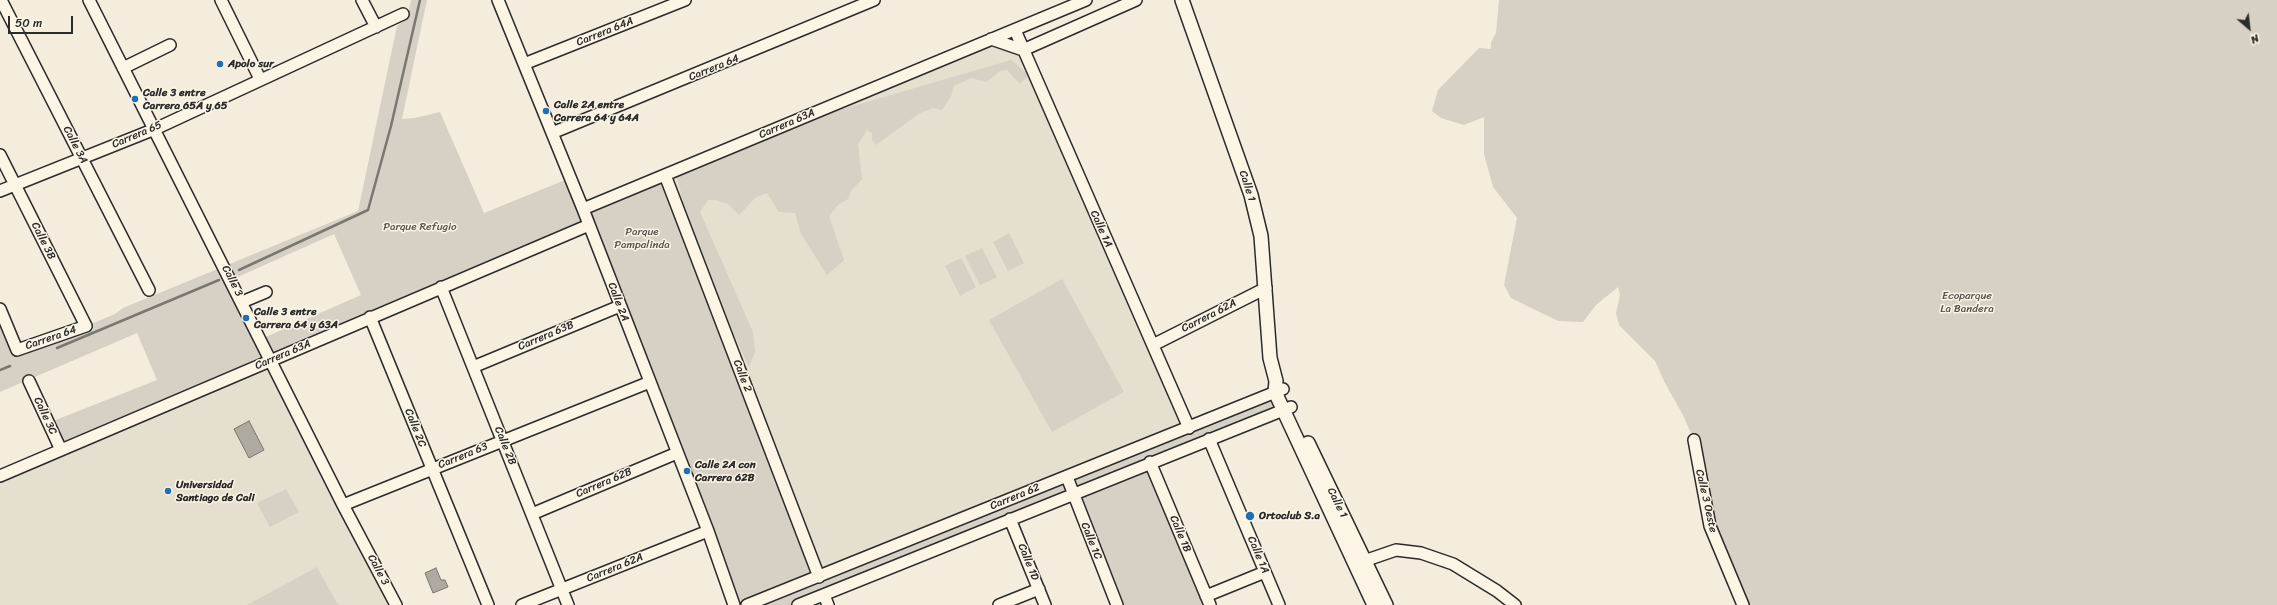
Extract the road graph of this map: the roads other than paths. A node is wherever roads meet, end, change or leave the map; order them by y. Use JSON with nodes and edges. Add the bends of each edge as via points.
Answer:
{"nodes":[{"id":1,"x":1,"y":0,"type":"edge"},
{"id":2,"x":88,"y":0,"type":"edge"},
{"id":3,"x":221,"y":0,"type":"edge"},
{"id":4,"x":362,"y":0,"type":"edge"},
{"id":5,"x":498,"y":0,"type":"edge"},
{"id":6,"x":685,"y":0,"type":"edge"},
{"id":7,"x":874,"y":0,"type":"edge"},
{"id":8,"x":1086,"y":0,"type":"edge"},
{"id":9,"x":1136,"y":0,"type":"edge"},
{"id":10,"x":1182,"y":0,"type":"edge"},
{"id":11,"x":403,"y":14,"type":"dead end"},
{"id":12,"x":376,"y":26,"type":"junction"},
{"id":13,"x":1015,"y":30,"type":"junction"},
{"id":14,"x":991,"y":40,"type":"junction"},
{"id":15,"x":170,"y":45,"type":"dead end"},
{"id":16,"x":1023,"y":50,"type":"junction"},
{"id":17,"x":524,"y":64,"type":"junction"},
{"id":18,"x":124,"y":68,"type":"junction"},
{"id":19,"x":260,"y":79,"type":"junction"},
{"id":20,"x":155,"y":129,"type":"junction"},
{"id":21,"x":552,"y":133,"type":"junction"},
{"id":22,"x":0,"y":155,"type":"edge"},
{"id":23,"x":82,"y":158,"type":"junction"},
{"id":24,"x":665,"y":175,"type":"junction"},
{"id":25,"x":15,"y":185,"type":"junction"},
{"id":26,"x":0,"y":191,"type":"edge"},
{"id":27,"x":583,"y":209,"type":"junction"},
{"id":28,"x":589,"y":225,"type":"junction"},
{"id":29,"x":441,"y":287,"type":"junction"},
{"id":30,"x":1266,"y":288,"type":"junction"},
{"id":31,"x":149,"y":290,"type":"dead end"},
{"id":32,"x":266,"y":292,"type":"dead end"},
{"id":33,"x":242,"y":302,"type":"junction"},
{"id":34,"x":620,"y":306,"type":"junction"},
{"id":35,"x":0,"y":309,"type":"edge"},
{"id":36,"x":370,"y":318,"type":"junction"},
{"id":37,"x":86,"y":326,"type":"joint"},
{"id":38,"x":1153,"y":345,"type":"junction"},
{"id":39,"x":271,"y":360,"type":"junction"},
{"id":40,"x":473,"y":367,"type":"junction"},
{"id":41,"x":29,"y":381,"type":"dead end"},
{"id":42,"x":650,"y":382,"type":"junction"},
{"id":43,"x":1278,"y":387,"type":"junction"},
{"id":44,"x":1287,"y":409,"type":"junction"},
{"id":45,"x":1188,"y":428,"type":"junction"},
{"id":46,"x":1209,"y":439,"type":"junction"},
{"id":47,"x":502,"y":440,"type":"junction"},
{"id":48,"x":1694,"y":440,"type":"dead end"},
{"id":49,"x":61,"y":450,"type":"junction"},
{"id":50,"x":677,"y":453,"type":"junction"},
{"id":51,"x":1150,"y":462,"type":"junction"},
{"id":52,"x":432,"y":469,"type":"junction"},
{"id":53,"x":0,"y":476,"type":"edge"},
{"id":54,"x":1067,"y":477,"type":"junction"},
{"id":55,"x":1073,"y":493,"type":"junction"},
{"id":56,"x":343,"y":505,"type":"junction"},
{"id":57,"x":532,"y":514,"type":"junction"},
{"id":58,"x":1010,"y":519,"type":"junction"},
{"id":59,"x":708,"y":531,"type":"junction"},
{"id":60,"x":914,"y":538,"type":"junction"},
{"id":61,"x":921,"y":555,"type":"junction"},
{"id":62,"x":1364,"y":561,"type":"junction"},
{"id":63,"x":1265,"y":572,"type":"junction"},
{"id":64,"x":819,"y":577,"type":"junction"},
{"id":65,"x":562,"y":589,"type":"junction"},
{"id":66,"x":1039,"y":589,"type":"junction"},
{"id":67,"x":826,"y":600,"type":"edge"},
{"id":68,"x":1208,"y":601,"type":"edge"},
{"id":69,"x":396,"y":605,"type":"edge"},
{"id":70,"x":488,"y":605,"type":"edge"},
{"id":71,"x":522,"y":605,"type":"edge"},
{"id":72,"x":568,"y":605,"type":"edge"},
{"id":73,"x":734,"y":605,"type":"edge"},
{"id":74,"x":747,"y":605,"type":"edge"},
{"id":75,"x":798,"y":605,"type":"edge"},
{"id":76,"x":999,"y":605,"type":"edge"},
{"id":77,"x":1046,"y":605,"type":"edge"},
{"id":78,"x":1117,"y":605,"type":"edge"},
{"id":79,"x":1279,"y":605,"type":"edge"},
{"id":80,"x":1374,"y":605,"type":"edge"},
{"id":81,"x":1386,"y":605,"type":"edge"},
{"id":82,"x":1515,"y":605,"type":"edge"},
{"id":83,"x":1742,"y":605,"type":"edge"}],
"edges":[{"from":1,"to":23,"type":"street","name":"Calle 3A"},
{"from":2,"to":18,"type":"street","name":"Calle 3"},
{"from":3,"to":19,"type":"street"},
{"from":4,"to":12,"type":"street"},
{"from":5,"to":17,"type":"street","name":"Calle 2A"},
{"from":6,"to":17,"type":"street","name":"Carrera 64A"},
{"from":7,"to":21,"type":"street","name":"Carrera 64"},
{"from":8,"to":13,"type":"street","name":"Carrera 63A"},
{"from":9,"to":16,"type":"street"},
{"from":10,"to":30,"type":"main road","name":"Calle 1","via":[[1251,195],[1261,236]]},
{"from":11,"to":12,"type":"street","name":"Carrera 65"},
{"from":12,"to":19,"type":"street","name":"Carrera 65"},
{"from":13,"to":14,"type":"street","name":"Carrera 63A"},
{"from":13,"to":16,"type":"street","name":"Calle 1A"},
{"from":14,"to":16,"type":"street"},
{"from":14,"to":24,"type":"street","name":"Carrera 63A"},
{"from":15,"to":18,"type":"street"},
{"from":16,"to":38,"type":"street","name":"Calle 1A"},
{"from":17,"to":21,"type":"street","name":"Calle 2A"},
{"from":18,"to":20,"type":"street","name":"Calle 3"},
{"from":19,"to":20,"type":"street","name":"Carrera 65"},
{"from":20,"to":23,"type":"street","name":"Carrera 65"},
{"from":20,"to":33,"type":"street","name":"Calle 3"},
{"from":21,"to":27,"type":"street","name":"Calle 2A"},
{"from":22,"to":25,"type":"street","name":"Calle 3B"},
{"from":23,"to":25,"type":"street","name":"Carrera 65"},
{"from":23,"to":31,"type":"street","name":"Calle 3A"},
{"from":24,"to":27,"type":"street","name":"Carrera 63A"},
{"from":24,"to":64,"type":"street","name":"Calle 2"},
{"from":25,"to":26,"type":"street","name":"Carrera 65"},
{"from":25,"to":37,"type":"street","name":"Calle 3B"},
{"from":27,"to":28,"type":"street","name":"Calle 2A"},
{"from":28,"to":29,"type":"street","name":"Carrera 63A"},
{"from":28,"to":34,"type":"street","name":"Calle 2A"},
{"from":29,"to":36,"type":"street","name":"Carrera 63A"},
{"from":29,"to":40,"type":"street","name":"Calle 2B"},
{"from":30,"to":38,"type":"street","name":"Carrera 62A"},
{"from":30,"to":43,"type":"main road","name":"Calle 1","via":[[1270,358]]},
{"from":32,"to":33,"type":"street"},
{"from":33,"to":39,"type":"street","name":"Calle 3"},
{"from":34,"to":40,"type":"street","name":"Carrera 63B"},
{"from":34,"to":42,"type":"street","name":"Calle 2A"},
{"from":35,"to":37,"type":"street","name":"Carrera 64","via":[[17,350]]},
{"from":36,"to":39,"type":"street","name":"Carrera 63A"},
{"from":36,"to":52,"type":"street","name":"Calle 2C"},
{"from":38,"to":45,"type":"street","name":"Calle 1A"},
{"from":39,"to":49,"type":"street","name":"Carrera 63A"},
{"from":39,"to":56,"type":"street","name":"Calle 3"},
{"from":40,"to":47,"type":"street","name":"Calle 2B"},
{"from":41,"to":49,"type":"street","name":"Calle 3C"},
{"from":42,"to":47,"type":"street","name":"Carrera 63"},
{"from":42,"to":50,"type":"street","name":"Calle 2A"},
{"from":43,"to":44,"type":"main road","name":"Calle 1"},
{"from":43,"to":45,"type":"street","name":"Carrera 62"},
{"from":44,"to":46,"type":"street","name":"Carrera 62"},
{"from":44,"to":62,"type":"main road","name":"Calle 1"},
{"from":44,"to":80,"type":"main road","name":"Calle 1"},
{"from":45,"to":54,"type":"street","name":"Carrera 62"},
{"from":46,"to":51,"type":"street","name":"Carrera 62"},
{"from":46,"to":63,"type":"street","name":"Calle 1A"},
{"from":47,"to":52,"type":"street","name":"Carrera 63"},
{"from":47,"to":57,"type":"street","name":"Calle 2B"},
{"from":48,"to":83,"type":"street","name":"Calle 3 Oeste","via":[[1710,526]]},
{"from":49,"to":53,"type":"street","name":"Carrera 63A"},
{"from":50,"to":57,"type":"street","name":"Carrera 62B"},
{"from":50,"to":59,"type":"street","name":"Calle 2A"},
{"from":51,"to":55,"type":"street","name":"Carrera 62"},
{"from":51,"to":68,"type":"street","name":"Calle 1B"},
{"from":52,"to":56,"type":"street","name":"Carrera 63"},
{"from":52,"to":70,"type":"street","name":"Calle 2C"},
{"from":54,"to":55,"type":"street","name":"Calle 1C"},
{"from":54,"to":60,"type":"street","name":"Carrera 62"},
{"from":55,"to":58,"type":"street","name":"Carrera 62"},
{"from":55,"to":78,"type":"street","name":"Calle 1C"},
{"from":56,"to":69,"type":"street","name":"Calle 3"},
{"from":57,"to":65,"type":"street","name":"Calle 2B"},
{"from":58,"to":61,"type":"street","name":"Carrera 62"},
{"from":58,"to":66,"type":"street","name":"Calle 1D"},
{"from":59,"to":65,"type":"street","name":"Carrera 62A"},
{"from":59,"to":73,"type":"street","name":"Calle 2A"},
{"from":60,"to":61,"type":"street"},
{"from":60,"to":64,"type":"street","name":"Carrera 62"},
{"from":61,"to":67,"type":"street","name":"Carrera 62"},
{"from":62,"to":81,"type":"main road","name":"Calle 1"},
{"from":62,"to":82,"type":"street","via":[[1396,550],[1421,553],[1453,564]]},
{"from":63,"to":68,"type":"street"},
{"from":63,"to":79,"type":"street","name":"Calle 1A"},
{"from":64,"to":74,"type":"street","name":"Carrera 62"},
{"from":65,"to":71,"type":"street","name":"Carrera 62A"},
{"from":65,"to":72,"type":"street","name":"Calle 2B"},
{"from":66,"to":76,"type":"street"},
{"from":66,"to":77,"type":"street","name":"Calle 1D"},
{"from":67,"to":75,"type":"street","name":"Carrera 62"}]}
